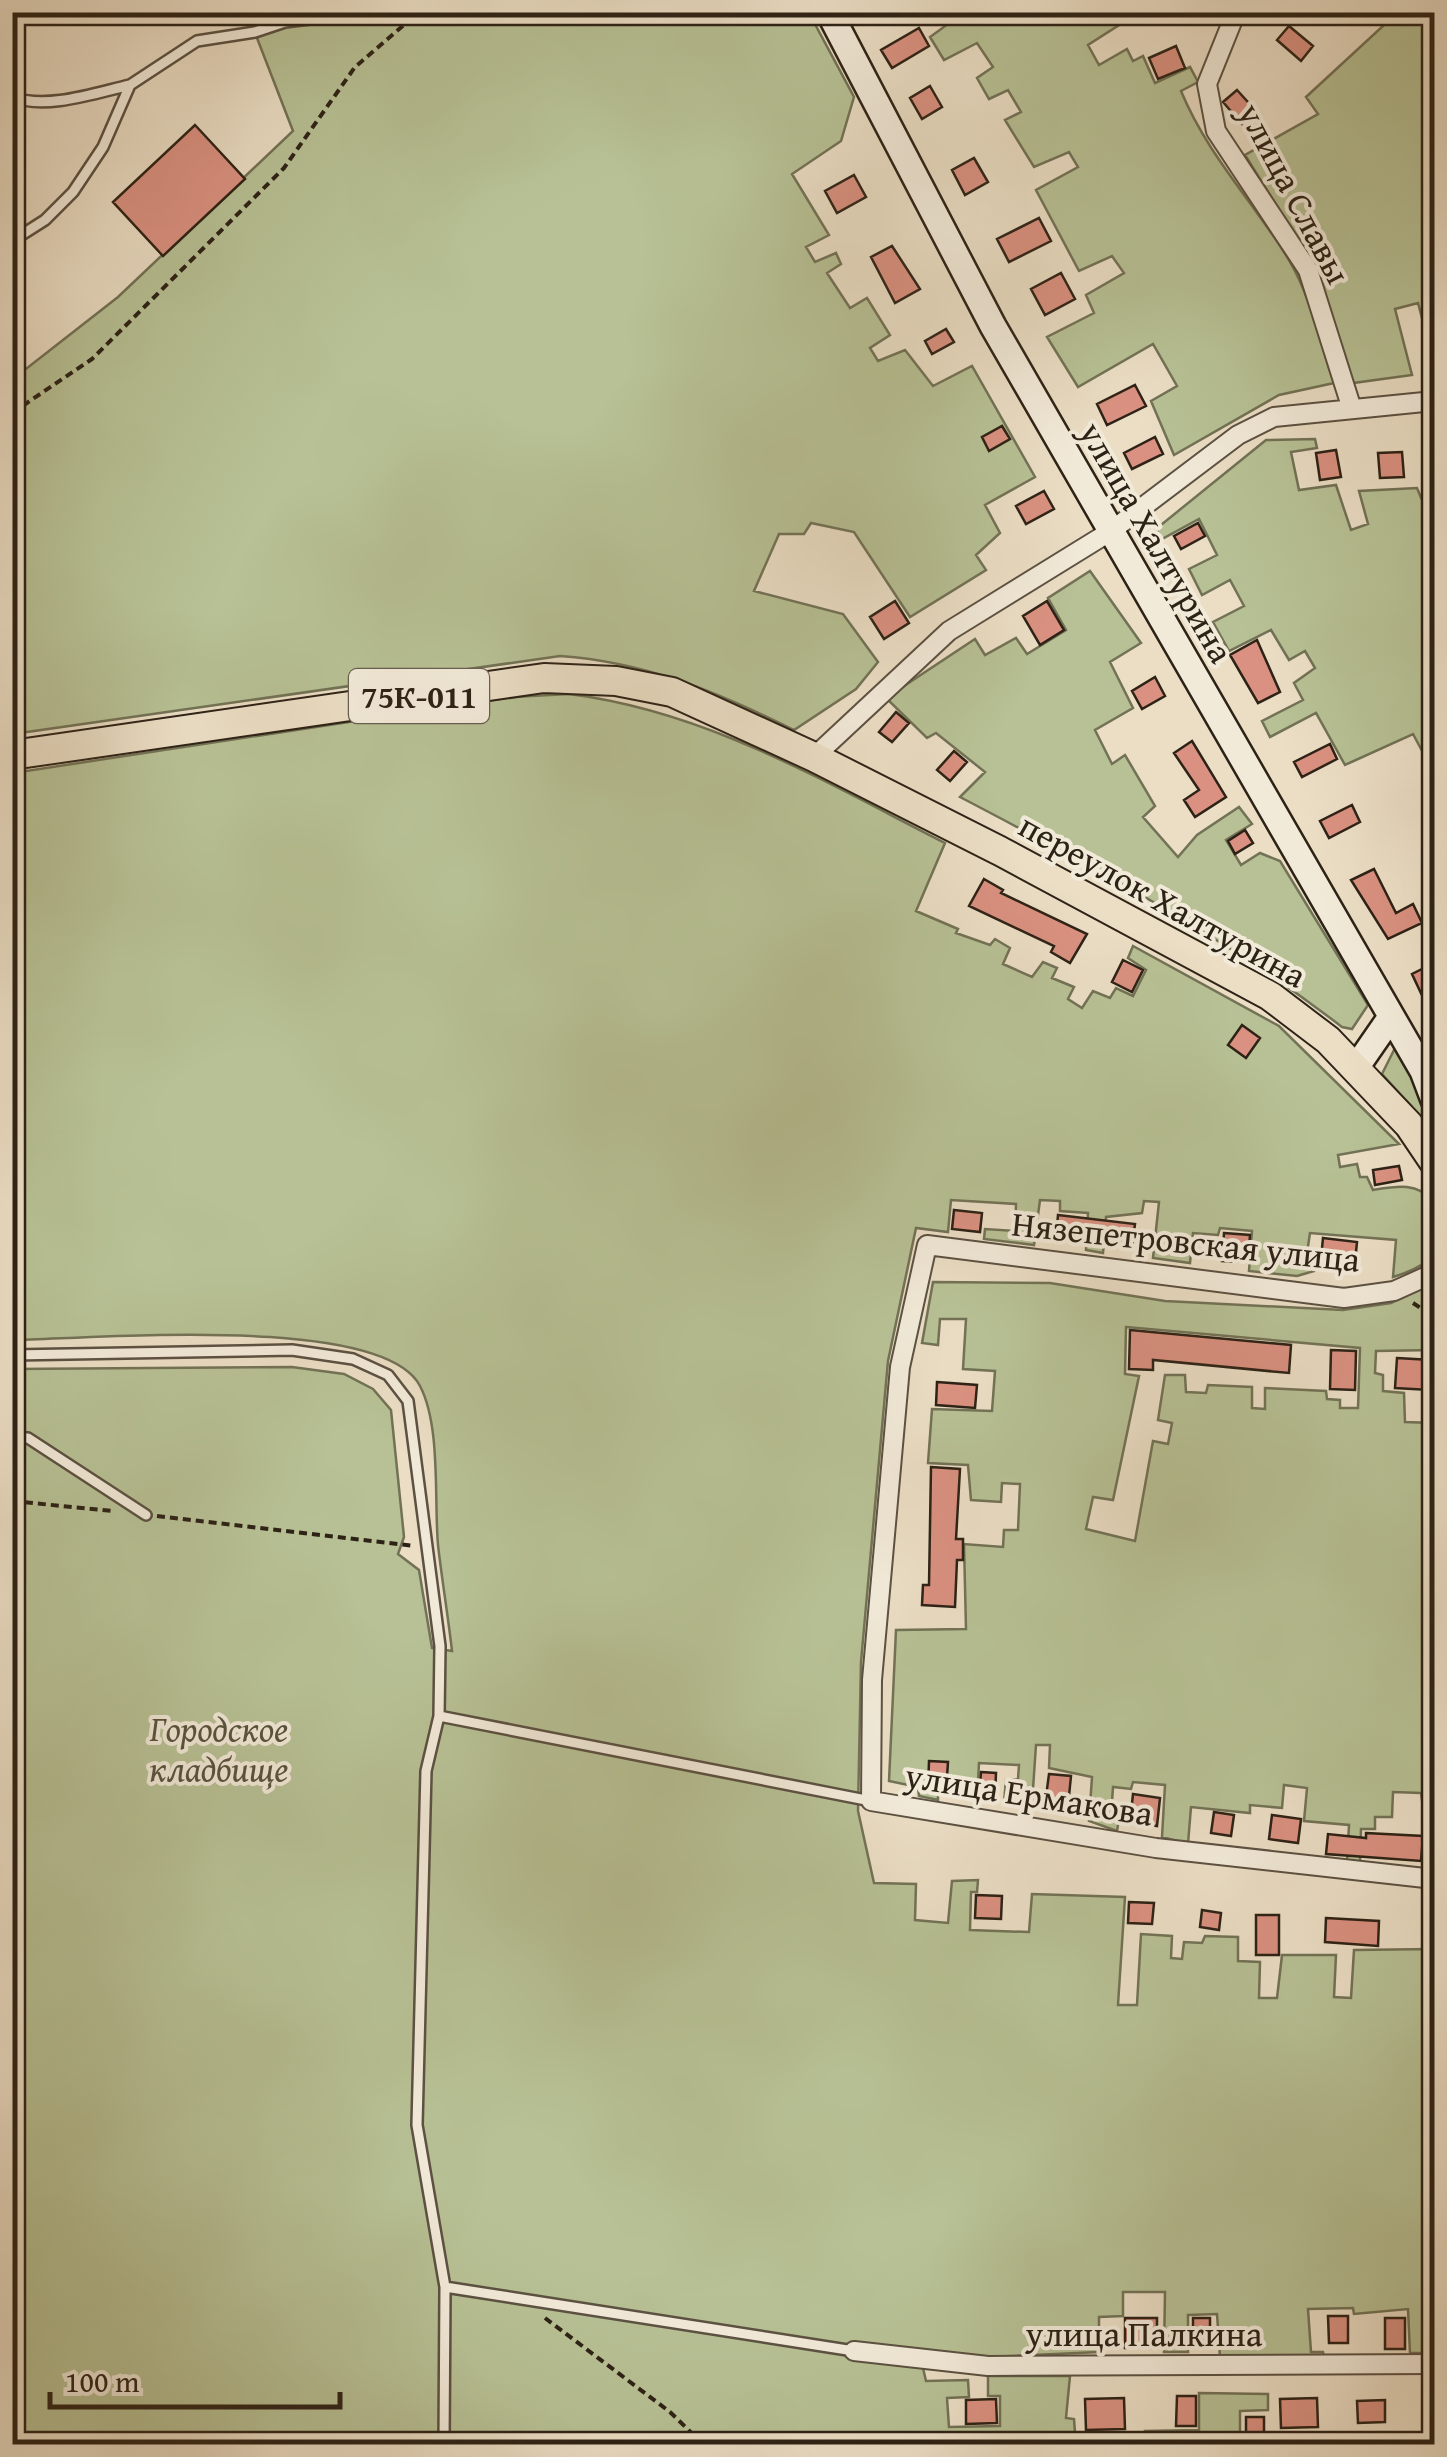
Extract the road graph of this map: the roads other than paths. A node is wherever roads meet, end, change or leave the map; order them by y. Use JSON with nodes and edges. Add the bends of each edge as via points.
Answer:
{"nodes":[{"id":1,"x":367,"y":12,"type":"edge"},
{"id":2,"x":829,"y":12,"type":"edge"},
{"id":3,"x":1227,"y":16,"type":"edge"},
{"id":4,"x":130,"y":84,"type":"junction"},
{"id":5,"x":12,"y":97,"type":"edge"},
{"id":6,"x":12,"y":241,"type":"edge"},
{"id":7,"x":1434,"y":401,"type":"edge"},
{"id":8,"x":1351,"y":406,"type":"junction"},
{"id":9,"x":1110,"y":531,"type":"junction"},
{"id":10,"x":12,"y":755,"type":"edge"},
{"id":11,"x":814,"y":757,"type":"junction"},
{"id":12,"x":1390,"y":1016,"type":"junction"},
{"id":13,"x":1355,"y":1069,"type":"junction"},
{"id":14,"x":1434,"y":1100,"type":"edge"},
{"id":15,"x":1434,"y":1162,"type":"edge"},
{"id":16,"x":928,"y":1245,"type":"joint"},
{"id":17,"x":1434,"y":1274,"type":"edge"},
{"id":18,"x":12,"y":1354,"type":"edge"},
{"id":19,"x":12,"y":1438,"type":"edge"},
{"id":20,"x":146,"y":1514,"type":"road end"},
{"id":21,"x":439,"y":1716,"type":"junction"},
{"id":22,"x":872,"y":1800,"type":"junction"},
{"id":23,"x":1434,"y":1879,"type":"edge"},
{"id":24,"x":445,"y":2286,"type":"junction"},
{"id":25,"x":854,"y":2351,"type":"joint"},
{"id":26,"x":1434,"y":2364,"type":"edge"},
{"id":27,"x":444,"y":2444,"type":"edge"}],
"edges":[{"from":1,"to":4,"type":"lane","via":[[197,41]]},
{"from":2,"to":9,"type":"street","name":"улица Халтурина","via":[[993,326]]},
{"from":3,"to":8,"type":"street","name":"улица Славы","via":[[1206,84],[1216,130],[1308,270]]},
{"from":4,"to":5,"type":"lane","via":[[75,97]]},
{"from":4,"to":6,"type":"lane","via":[[104,147],[73,192]]},
{"from":7,"to":8,"type":"street"},
{"from":8,"to":9,"type":"street","via":[[1274,417],[1238,435]]},
{"from":9,"to":11,"type":"street","via":[[949,632]]},
{"from":9,"to":12,"type":"street","name":"улица Халтурина"},
{"from":10,"to":11,"type":"main road","number":"75К-011","via":[[544,678],[672,692]]},
{"from":11,"to":13,"type":"main road","name":"переулок Халтурина","number":"75К-011","via":[[1270,996]]},
{"from":12,"to":13,"type":"street"},
{"from":12,"to":14,"type":"street","name":"улица Халтурина"},
{"from":13,"to":15,"type":"main road","name":"переулок Халтурина","number":"75К-011"},
{"from":16,"to":17,"type":"street","name":"Нязепетровская улица","via":[[1344,1298],[1394,1291]]},
{"from":16,"to":22,"type":"street","name":"улица Ермакова","via":[[900,1368],[872,1680]]},
{"from":18,"to":21,"type":"lane","via":[[292,1350],[353,1359],[388,1374],[408,1402],[415,1431],[440,1646]]},
{"from":19,"to":20,"type":"lane","via":[[28,1438]]},
{"from":21,"to":22,"type":"lane"},
{"from":21,"to":24,"type":"lane","via":[[426,1771],[417,2125]]},
{"from":22,"to":23,"type":"street","name":"улица Ермакова","via":[[1156,1848]]},
{"from":24,"to":25,"type":"lane"},
{"from":24,"to":27,"type":"lane"},
{"from":25,"to":26,"type":"street","name":"улица Палкина","via":[[988,2366]]}]}
